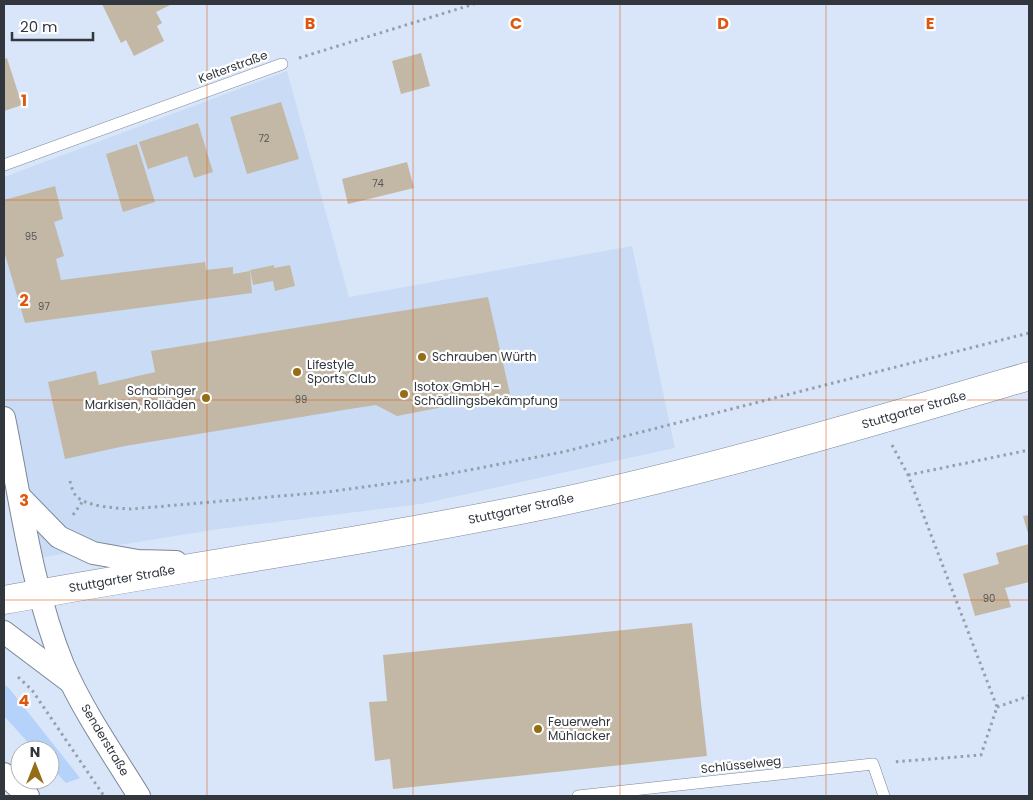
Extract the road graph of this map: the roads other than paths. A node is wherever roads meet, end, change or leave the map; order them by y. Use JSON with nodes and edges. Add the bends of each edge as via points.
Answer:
{"nodes":[{"id":1,"x":282,"y":64,"type":"road end"},
{"id":2,"x":4,"y":165,"type":"edge"},
{"id":3,"x":1029,"y":376,"type":"edge"},
{"id":4,"x":4,"y":418,"type":"edge"},
{"id":5,"x":20,"y":497,"type":"junction"},
{"id":6,"x":222,"y":562,"type":"junction"},
{"id":7,"x":39,"y":593,"type":"junction"},
{"id":8,"x":4,"y":600,"type":"edge"},
{"id":9,"x":4,"y":632,"type":"edge"},
{"id":10,"x":72,"y":683,"type":"junction"},
{"id":11,"x":4,"y":774,"type":"edge"},
{"id":12,"x":28,"y":796,"type":"edge"},
{"id":13,"x":139,"y":796,"type":"edge"},
{"id":14,"x":578,"y":796,"type":"edge"},
{"id":15,"x":884,"y":796,"type":"edge"}],
"edges":[{"from":1,"to":2,"type":"lane","name":"Kelterstraße"},
{"from":3,"to":6,"type":"main road","name":"Stuttgarter Straße","via":[[669,476],[548,504]]},
{"from":4,"to":5,"type":"street","name":"Senderstraße"},
{"from":5,"to":6,"type":"street","via":[[59,537],[93,553],[138,561]]},
{"from":5,"to":7,"type":"street","name":"Senderstraße"},
{"from":6,"to":7,"type":"main road","name":"Stuttgarter Straße"},
{"from":7,"to":8,"type":"main road","name":"Stuttgarter Straße"},
{"from":7,"to":10,"type":"street","name":"Senderstraße"},
{"from":9,"to":10,"type":"street","name":"Senderstraße"},
{"from":10,"to":13,"type":"street","name":"Senderstraße"},
{"from":11,"to":12,"type":"street"},
{"from":14,"to":15,"type":"lane","name":"Schlüsselweg","via":[[873,764]]}]}
